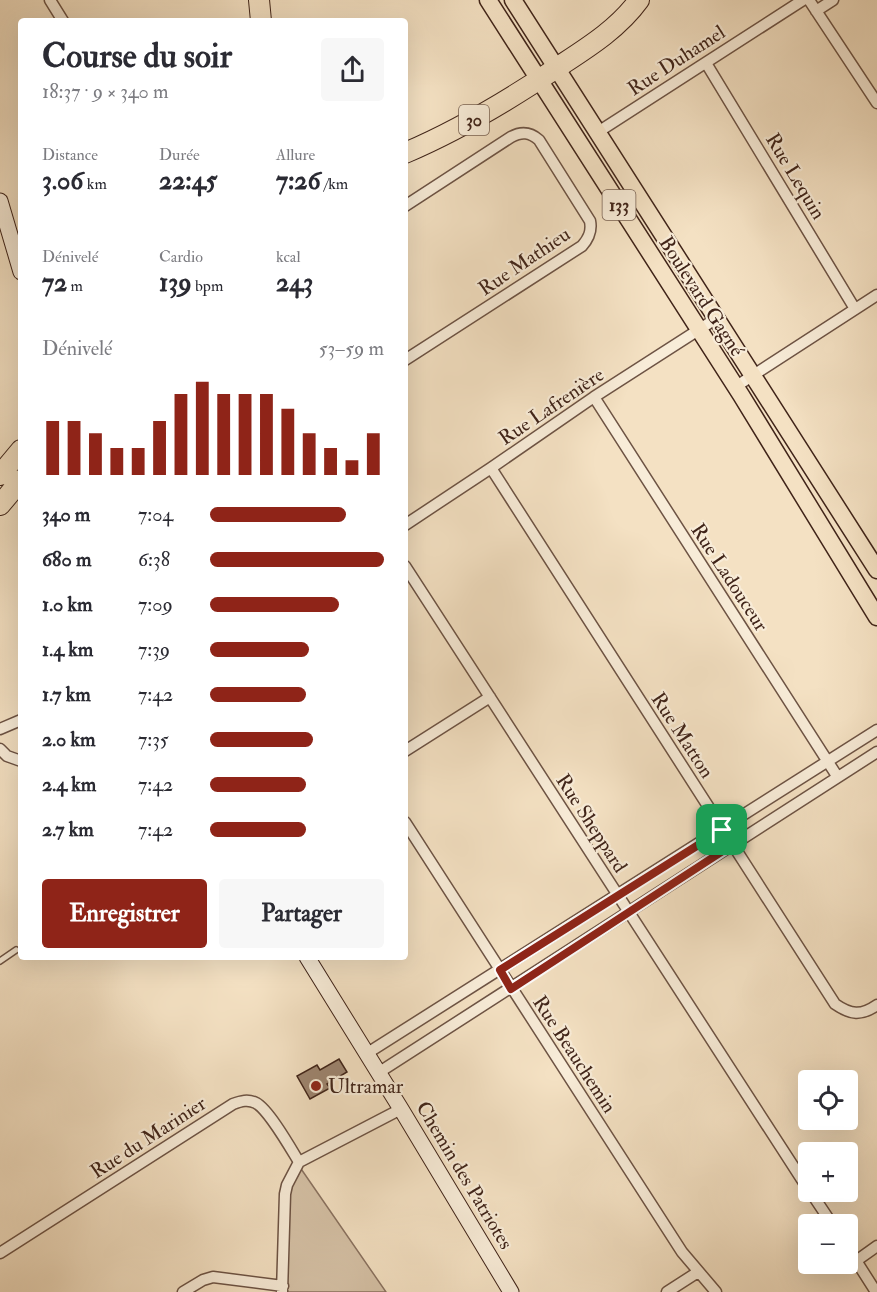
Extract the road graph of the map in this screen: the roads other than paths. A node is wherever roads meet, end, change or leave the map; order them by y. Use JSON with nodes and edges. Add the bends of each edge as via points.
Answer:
{"nodes":[{"id":1,"x":50,"y":0,"type":"edge"},
{"id":2,"x":259,"y":0,"type":"edge"},
{"id":3,"x":488,"y":0,"type":"edge"},
{"id":4,"x":513,"y":0,"type":"edge"},
{"id":5,"x":639,"y":0,"type":"edge"},
{"id":6,"x":803,"y":0,"type":"edge"},
{"id":7,"x":809,"y":0,"type":"edge"},
{"id":8,"x":833,"y":0,"type":"edge"},
{"id":9,"x":816,"y":11,"type":"junction"},
{"id":10,"x":61,"y":18,"type":"edge"},
{"id":11,"x":261,"y":18,"type":"edge"},
{"id":12,"x":706,"y":63,"type":"junction"},
{"id":13,"x":556,"y":68,"type":"junction"},
{"id":14,"x":539,"y":80,"type":"junction"},
{"id":15,"x":877,"y":103,"type":"edge"},
{"id":16,"x":598,"y":132,"type":"junction"},
{"id":17,"x":408,"y":152,"type":"edge"},
{"id":18,"x":0,"y":201,"type":"edge"},
{"id":19,"x":408,"y":204,"type":"edge"},
{"id":20,"x":18,"y":262,"type":"edge"},
{"id":21,"x":877,"y":295,"type":"edge"},
{"id":22,"x":855,"y":309,"type":"junction"},
{"id":23,"x":717,"y":318,"type":"junction"},
{"id":24,"x":699,"y":330,"type":"junction"},
{"id":25,"x":408,"y":358,"type":"edge"},
{"id":26,"x":753,"y":375,"type":"junction"},
{"id":27,"x":735,"y":387,"type":"junction"},
{"id":28,"x":594,"y":397,"type":"junction"},
{"id":29,"x":18,"y":454,"type":"edge"},
{"id":30,"x":491,"y":468,"type":"junction"},
{"id":31,"x":0,"y":475,"type":"edge"},
{"id":32,"x":18,"y":484,"type":"edge"},
{"id":33,"x":0,"y":505,"type":"edge"},
{"id":34,"x":408,"y":523,"type":"edge"},
{"id":35,"x":877,"y":570,"type":"edge"},
{"id":36,"x":408,"y":571,"type":"edge"},
{"id":37,"x":877,"y":617,"type":"edge"},
{"id":38,"x":490,"y":697,"type":"junction"},
{"id":39,"x":18,"y":721,"type":"edge"},
{"id":40,"x":0,"y":729,"type":"edge"},
{"id":41,"x":877,"y":730,"type":"edge"},
{"id":42,"x":0,"y":748,"type":"edge"},
{"id":43,"x":408,"y":749,"type":"edge"},
{"id":44,"x":877,"y":752,"type":"edge"},
{"id":45,"x":18,"y":760,"type":"edge"},
{"id":46,"x":826,"y":761,"type":"junction"},
{"id":47,"x":837,"y":776,"type":"junction"},
{"id":48,"x":408,"y":827,"type":"edge"},
{"id":49,"x":722,"y":830,"type":"junction"},
{"id":50,"x":732,"y":845,"type":"junction"},
{"id":51,"x":617,"y":896,"type":"junction"},
{"id":52,"x":629,"y":914,"type":"junction"},
{"id":53,"x":16,"y":950,"type":"dead end"},
{"id":54,"x":309,"y":960,"type":"edge"},
{"id":55,"x":0,"y":961,"type":"edge"},
{"id":56,"x":500,"y":970,"type":"junction"},
{"id":57,"x":511,"y":989,"type":"junction"},
{"id":58,"x":877,"y":1005,"type":"edge"},
{"id":59,"x":366,"y":1054,"type":"junction"},
{"id":60,"x":378,"y":1073,"type":"junction"},
{"id":61,"x":401,"y":1109,"type":"junction"},
{"id":62,"x":299,"y":1162,"type":"junction"},
{"id":63,"x":798,"y":1173,"type":"edge"},
{"id":64,"x":877,"y":1246,"type":"edge"},
{"id":65,"x":0,"y":1253,"type":"edge"},
{"id":66,"x":858,"y":1260,"type":"edge"},
{"id":67,"x":858,"y":1264,"type":"edge"},
{"id":68,"x":698,"y":1272,"type":"junction"},
{"id":69,"x":282,"y":1289,"type":"edge"},
{"id":70,"x":187,"y":1291,"type":"edge"},
{"id":71,"x":511,"y":1292,"type":"edge"},
{"id":72,"x":667,"y":1292,"type":"edge"},
{"id":73,"x":716,"y":1292,"type":"edge"},
{"id":74,"x":876,"y":1292,"type":"edge"}],
"edges":[{"from":1,"to":10,"type":"street"},
{"from":2,"to":11,"type":"highway"},
{"from":3,"to":14,"type":"main road","name":"Boulevard Gagné","number":"133"},
{"from":4,"to":13,"type":"main road","name":"Boulevard Gagné","number":"133"},
{"from":5,"to":13,"type":"highway","number":"30","via":[[612,29]]},
{"from":6,"to":12,"type":"street","name":"Rue Duhamel"},
{"from":7,"to":9,"type":"street"},
{"from":8,"to":9,"type":"street"},
{"from":9,"to":15,"type":"street"},
{"from":12,"to":16,"type":"street","name":"Rue Duhamel"},
{"from":12,"to":22,"type":"street","name":"Rue Lequin"},
{"from":13,"to":14,"type":"highway","number":"30"},
{"from":13,"to":16,"type":"main road","name":"Boulevard Gagné","number":"133"},
{"from":14,"to":17,"type":"highway","number":"30","via":[[469,122]]},
{"from":14,"to":24,"type":"main road","name":"Boulevard Gagné","number":"133"},
{"from":16,"to":23,"type":"main road","name":"Boulevard Gagné","number":"133"},
{"from":18,"to":20,"type":"street"},
{"from":19,"to":25,"type":"street","name":"Rue Mathieu","via":[[518,134],[530,134],[539,141],[590,221],[591,232],[582,246]]},
{"from":21,"to":22,"type":"street"},
{"from":22,"to":26,"type":"street"},
{"from":23,"to":24,"type":"street","name":"Rue Lafrenière"},
{"from":23,"to":26,"type":"main road","name":"Boulevard Gagné","number":"133"},
{"from":24,"to":27,"type":"main road","name":"Boulevard Gagné","number":"133"},
{"from":24,"to":28,"type":"street","name":"Rue Lafrenière"},
{"from":26,"to":27,"type":"street"},
{"from":26,"to":35,"type":"main road","name":"Boulevard Gagné","number":"133"},
{"from":27,"to":37,"type":"main road","name":"Boulevard Gagné","number":"133"},
{"from":28,"to":30,"type":"street","name":"Rue Lafrenière"},
{"from":28,"to":46,"type":"street","name":"Rue Ladouceur"},
{"from":29,"to":31,"type":"highway"},
{"from":30,"to":34,"type":"street","name":"Rue Lafrenière"},
{"from":30,"to":49,"type":"street","name":"Rue Matton"},
{"from":32,"to":33,"type":"highway"},
{"from":36,"to":38,"type":"street","name":"Rue Sheppard"},
{"from":38,"to":43,"type":"street"},
{"from":38,"to":51,"type":"street","name":"Rue Sheppard"},
{"from":39,"to":40,"type":"street"},
{"from":41,"to":46,"type":"street"},
{"from":42,"to":45,"type":"street","via":[[6,756]]},
{"from":44,"to":47,"type":"street"},
{"from":46,"to":47,"type":"street","name":"Rue Ladouceur"},
{"from":46,"to":49,"type":"street"},
{"from":47,"to":50,"type":"street"},
{"from":48,"to":56,"type":"street","name":"Rue Beauchemin"},
{"from":49,"to":50,"type":"street","name":"Rue Matton"},
{"from":49,"to":51,"type":"street"},
{"from":50,"to":52,"type":"street"},
{"from":50,"to":58,"type":"street","name":"Rue Matton","via":[[835,1005],[851,1014],[861,1014]]},
{"from":51,"to":52,"type":"street","name":"Rue Sheppard"},
{"from":51,"to":56,"type":"street"},
{"from":52,"to":57,"type":"street"},
{"from":52,"to":63,"type":"street","name":"Rue Sheppard"},
{"from":53,"to":55,"type":"lane"},
{"from":54,"to":59,"type":"street","name":"Chemin des Patriotes"},
{"from":56,"to":57,"type":"street","name":"Rue Beauchemin"},
{"from":56,"to":59,"type":"street"},
{"from":57,"to":60,"type":"street"},
{"from":57,"to":68,"type":"street","name":"Rue Beauchemin"},
{"from":59,"to":60,"type":"street","name":"Chemin des Patriotes"},
{"from":60,"to":61,"type":"street","name":"Chemin des Patriotes"},
{"from":61,"to":62,"type":"street"},
{"from":61,"to":71,"type":"street","name":"Chemin des Patriotes"},
{"from":62,"to":65,"type":"street","name":"Rue du Marinier","via":[[267,1114],[257,1103],[245,1100]]},
{"from":62,"to":69,"type":"street","via":[[285,1194]]},
{"from":64,"to":66,"type":"street"},
{"from":67,"to":74,"type":"street"},
{"from":68,"to":72,"type":"street"},
{"from":68,"to":73,"type":"street","name":"Rue Beauchemin"},
{"from":69,"to":70,"type":"street","via":[[213,1277]]}]}
